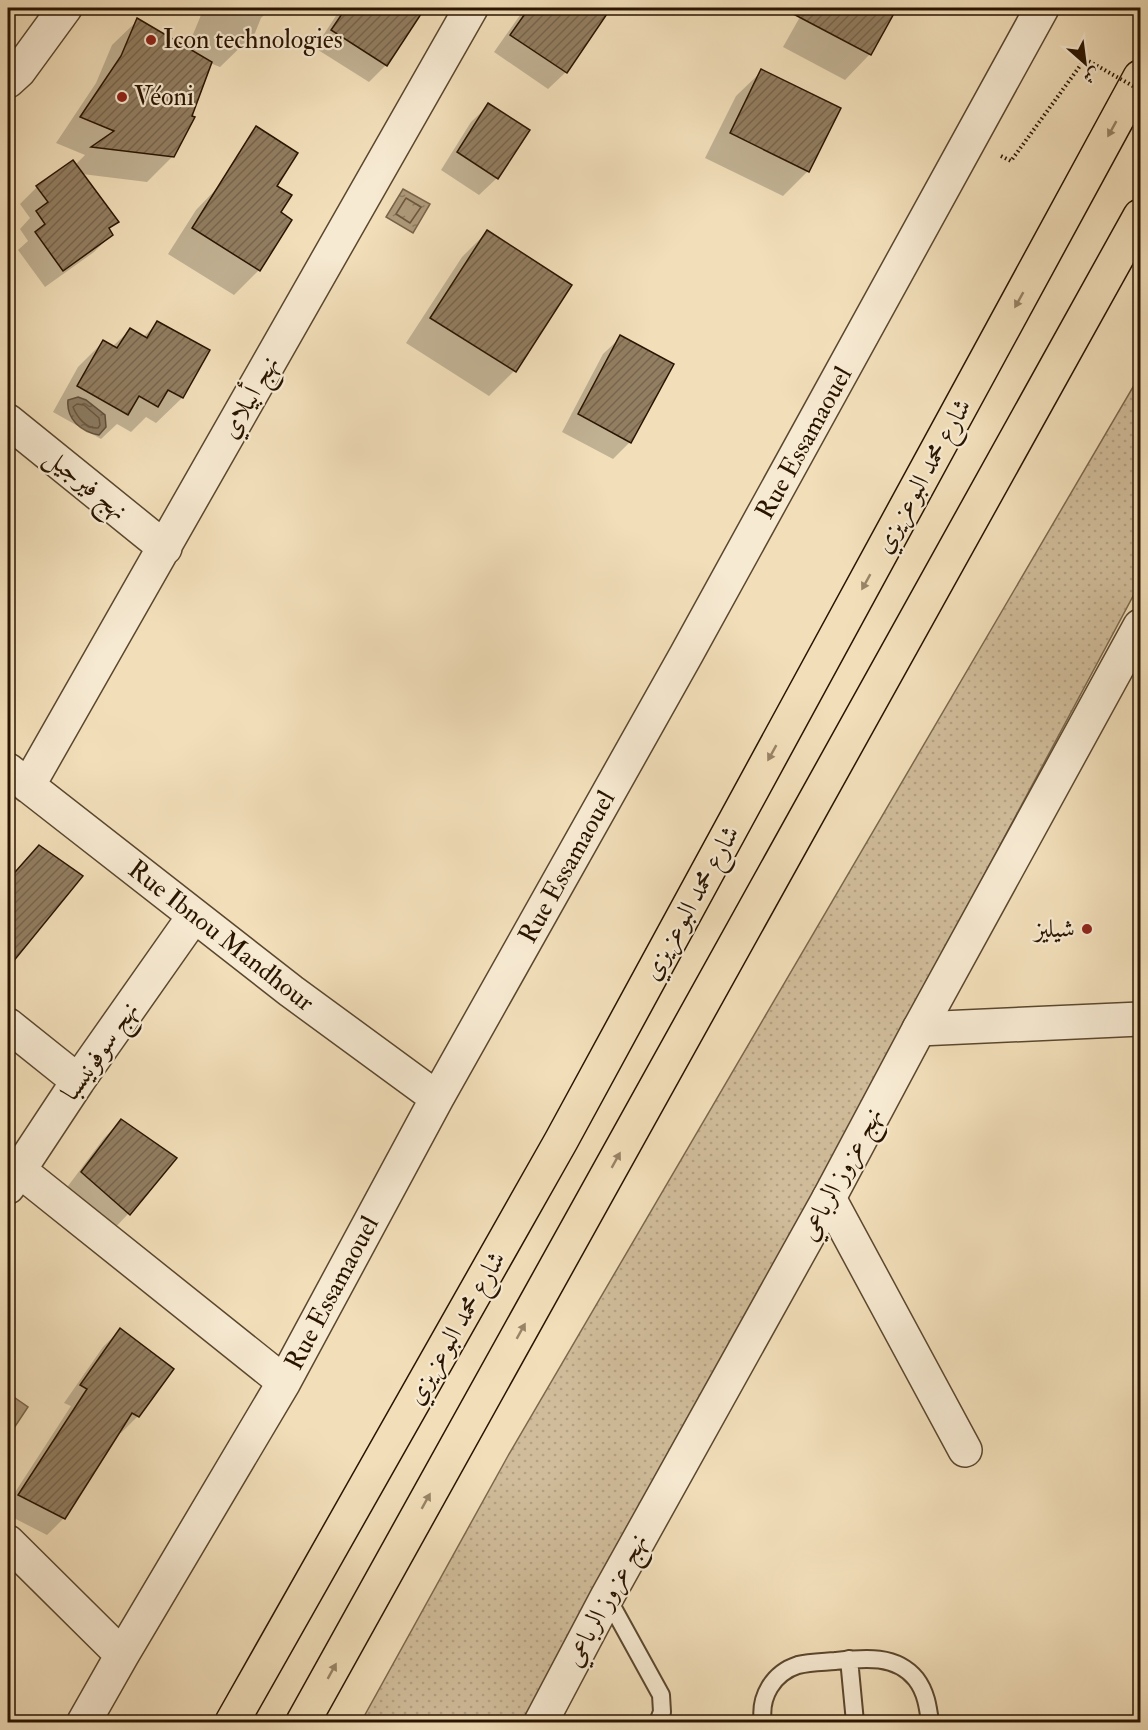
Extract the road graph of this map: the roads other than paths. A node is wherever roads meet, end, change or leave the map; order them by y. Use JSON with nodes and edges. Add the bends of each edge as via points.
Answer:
{"nodes":[{"id":1,"x":65,"y":8,"type":"edge"},
{"id":2,"x":471,"y":8,"type":"edge"},
{"id":3,"x":1042,"y":8,"type":"edge"},
{"id":4,"x":12,"y":72,"type":"edge"},
{"id":5,"x":1140,"y":77,"type":"edge"},
{"id":6,"x":1140,"y":216,"type":"edge"},
{"id":7,"x":1140,"y":264,"type":"edge"},
{"id":8,"x":1088,"y":313,"type":"junction"},
{"id":9,"x":8,"y":421,"type":"edge"},
{"id":10,"x":165,"y":548,"type":"junction"},
{"id":11,"x":1140,"y":626,"type":"edge"},
{"id":12,"x":18,"y":778,"type":"edge"},
{"id":13,"x":194,"y":916,"type":"junction"},
{"id":14,"x":1140,"y":1019,"type":"edge"},
{"id":15,"x":8,"y":1025,"type":"edge"},
{"id":16,"x":919,"y":1029,"type":"junction"},
{"id":17,"x":78,"y":1081,"type":"junction"},
{"id":18,"x":437,"y":1098,"type":"junction"},
{"id":19,"x":13,"y":1178,"type":"edge"},
{"id":20,"x":829,"y":1198,"type":"junction"},
{"id":21,"x":284,"y":1382,"type":"junction"},
{"id":22,"x":965,"y":1450,"type":"dead end"},
{"id":23,"x":8,"y":1542,"type":"edge"},
{"id":24,"x":607,"y":1597,"type":"junction"},
{"id":25,"x":122,"y":1655,"type":"junction"},
{"id":26,"x":849,"y":1659,"type":"junction"},
{"id":27,"x":84,"y":1722,"type":"edge"},
{"id":28,"x":232,"y":1722,"type":"edge"},
{"id":29,"x":303,"y":1722,"type":"edge"},
{"id":30,"x":541,"y":1722,"type":"edge"},
{"id":31,"x":657,"y":1722,"type":"edge"},
{"id":32,"x":763,"y":1722,"type":"edge"},
{"id":33,"x":855,"y":1722,"type":"edge"},
{"id":34,"x":930,"y":1722,"type":"edge"}],
"edges":[{"from":1,"to":4,"type":"street"},
{"from":2,"to":10,"type":"street","name":"نهج أبيلاي"},
{"from":3,"to":18,"type":"street","name":"Rue Essamaouel"},
{"from":5,"to":28,"type":"highway","name":"شارع محمد البوعزيزي","one_way":true,"via":[[561,1141]]},
{"from":6,"to":8,"type":"highway"},
{"from":7,"to":8,"type":"highway"},
{"from":29,"to":8,"type":"highway","one_way":true},
{"from":9,"to":10,"type":"street","name":"نهج فيرجيل"},
{"from":10,"to":12,"type":"street","name":"نهج أبيلاي"},
{"from":11,"to":16,"type":"street","name":"نهج عزوز الرباعي"},
{"from":12,"to":13,"type":"street","name":"Rue Ibnou Mandhour"},
{"from":13,"to":17,"type":"street","name":"نهج سوفونيسبا"},
{"from":13,"to":18,"type":"street","name":"Rue Ibnou Mandhour"},
{"from":14,"to":16,"type":"street"},
{"from":15,"to":17,"type":"street"},
{"from":16,"to":20,"type":"street","name":"نهج عزوز الرباعي"},
{"from":17,"to":19,"type":"street","name":"نهج سوفونيسبا"},
{"from":18,"to":21,"type":"street","name":"Rue Essamaouel"},
{"from":19,"to":21,"type":"street"},
{"from":20,"to":22,"type":"street"},
{"from":20,"to":24,"type":"street","name":"نهج عزوز الرباعي"},
{"from":21,"to":25,"type":"street","name":"Rue Essamaouel"},
{"from":23,"to":25,"type":"street"},
{"from":24,"to":30,"type":"street","name":"نهج عزوز الرباعي"},
{"from":24,"to":31,"type":"lane","via":[[661,1695],[662,1712]]},
{"from":25,"to":27,"type":"street","name":"Rue Essamaouel"},
{"from":26,"to":32,"type":"lane","via":[[801,1665],[780,1675],[766,1693]]},
{"from":26,"to":33,"type":"lane"},
{"from":26,"to":34,"type":"lane","via":[[891,1661],[904,1669],[923,1692]]}]}
